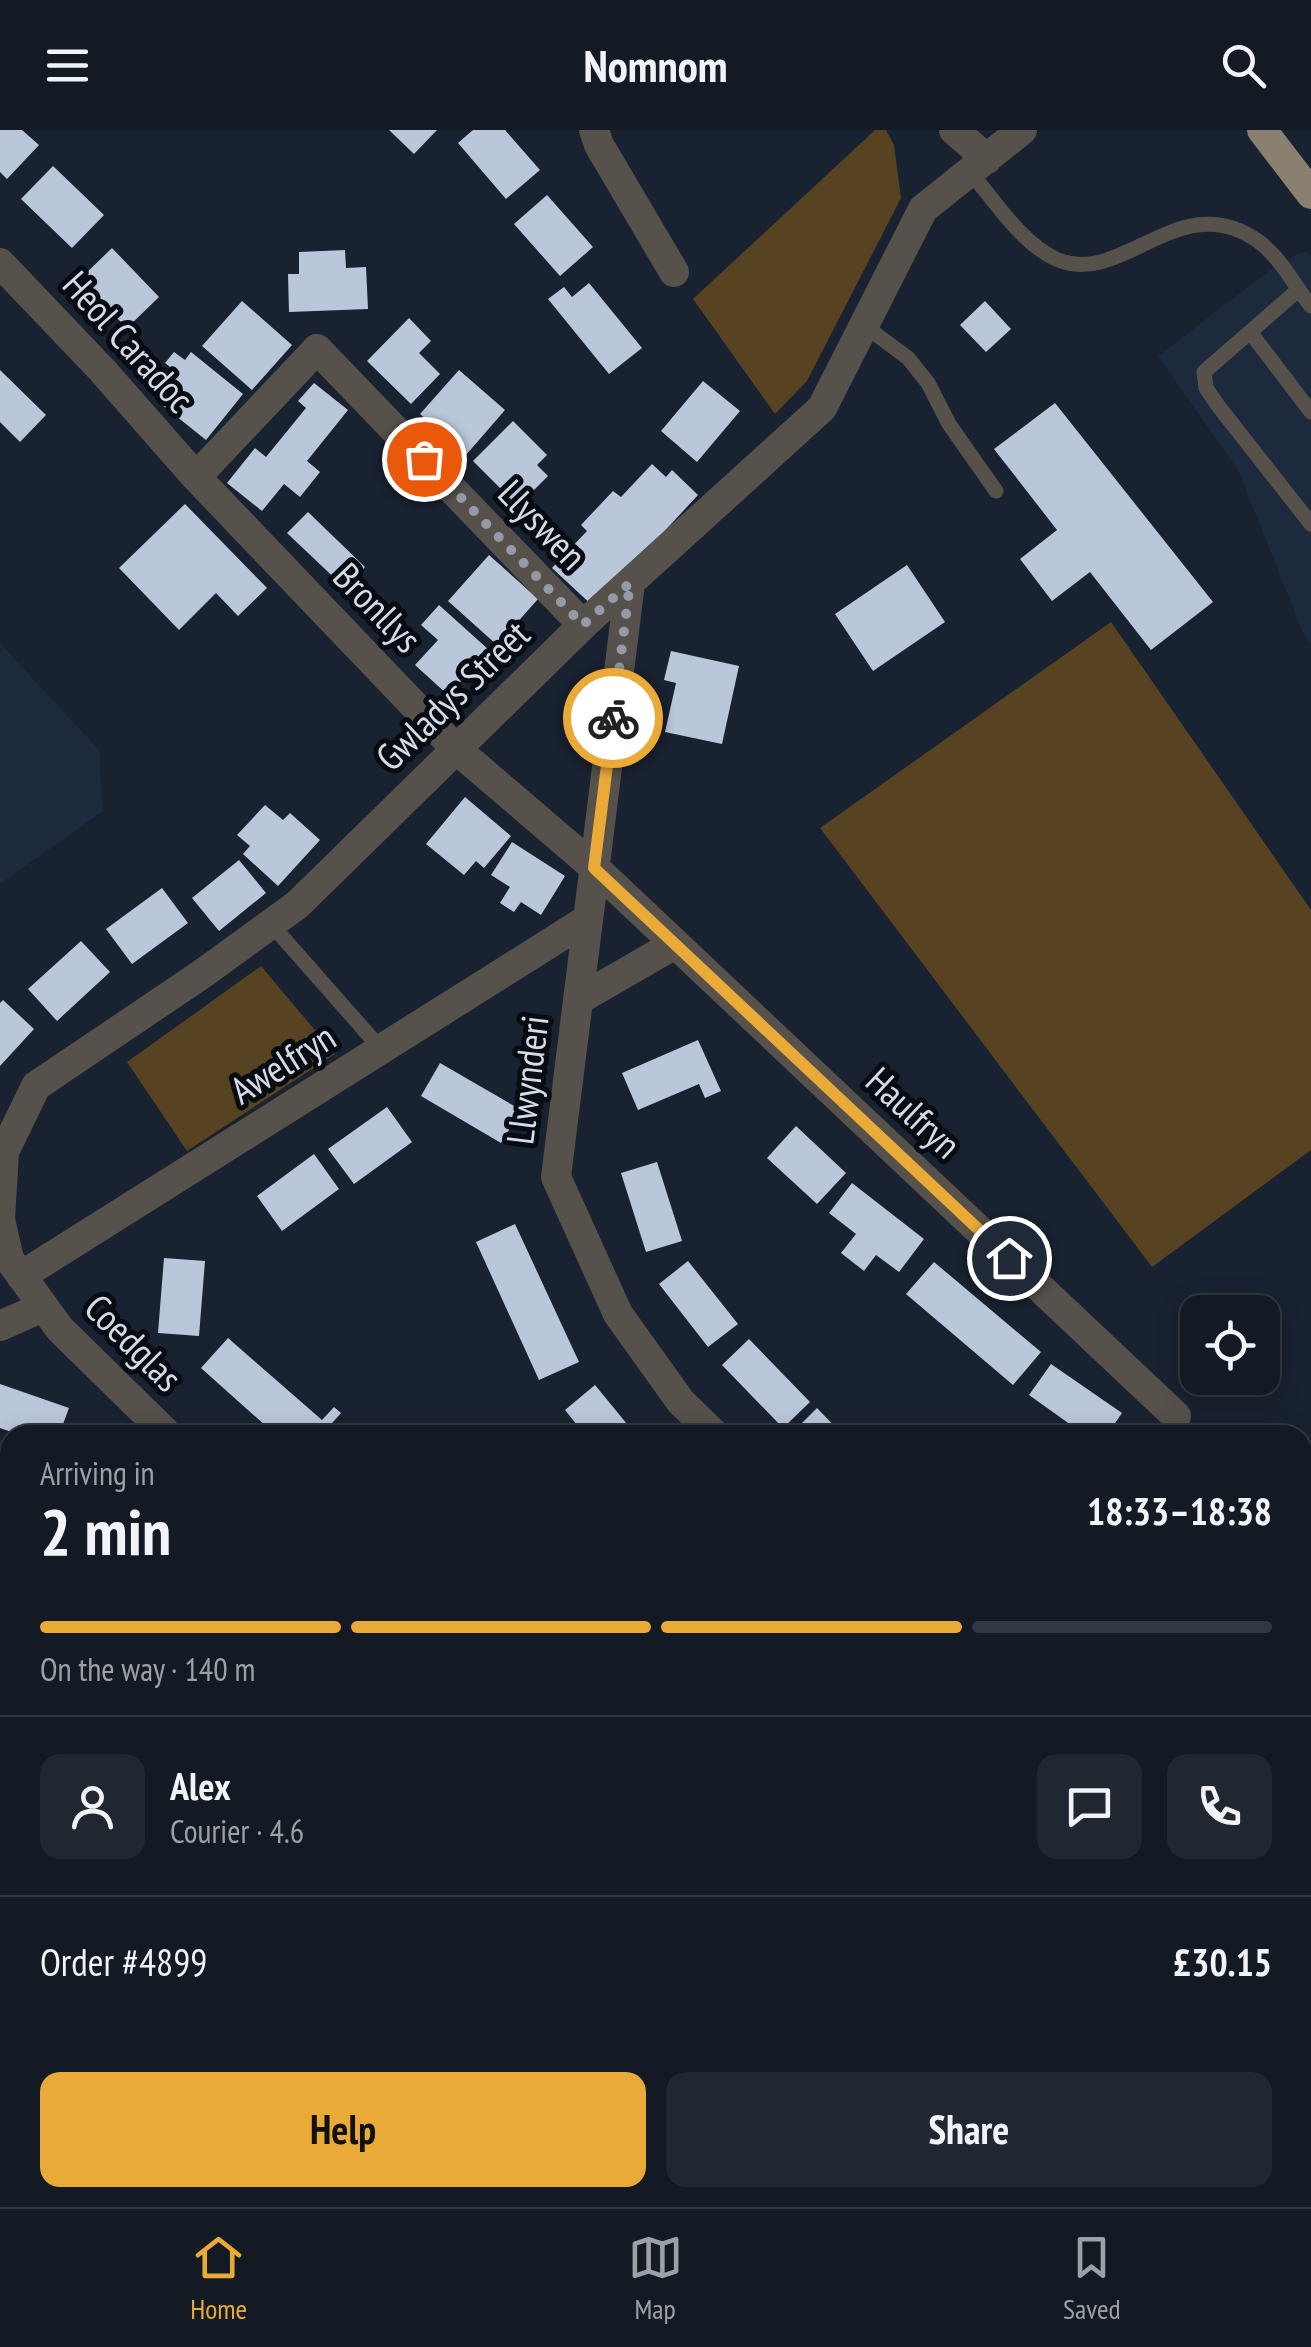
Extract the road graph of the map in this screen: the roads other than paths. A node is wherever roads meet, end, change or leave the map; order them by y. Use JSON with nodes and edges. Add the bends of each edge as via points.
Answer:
{"nodes":[{"id":1,"x":594,"y":130,"type":"edge"},
{"id":2,"x":954,"y":130,"type":"edge"},
{"id":3,"x":1022,"y":130,"type":"edge"},
{"id":4,"x":1262,"y":130,"type":"edge"},
{"id":5,"x":978,"y":166,"type":"junction"},
{"id":6,"x":1311,"y":194,"type":"edge"},
{"id":7,"x":0,"y":262,"type":"edge"},
{"id":8,"x":674,"y":272,"type":"dead end"},
{"id":9,"x":1298,"y":290,"type":"junction"},
{"id":10,"x":1311,"y":306,"type":"edge"},
{"id":11,"x":864,"y":326,"type":"junction"},
{"id":12,"x":1250,"y":332,"type":"junction"},
{"id":13,"x":1311,"y":412,"type":"edge"},
{"id":14,"x":196,"y":477,"type":"junction"},
{"id":15,"x":996,"y":490,"type":"dead end"},
{"id":16,"x":1311,"y":524,"type":"edge"},
{"id":17,"x":630,"y":583,"type":"junction"},
{"id":18,"x":583,"y":625,"type":"junction"},
{"id":19,"x":456,"y":749,"type":"junction"},
{"id":20,"x":594,"y":868,"type":"junction"},
{"id":21,"x":588,"y":919,"type":"junction"},
{"id":22,"x":270,"y":924,"type":"junction"},
{"id":23,"x":675,"y":944,"type":"junction"},
{"id":24,"x":578,"y":1000,"type":"junction"},
{"id":25,"x":381,"y":1049,"type":"junction"},
{"id":26,"x":10,"y":1265,"type":"edge"},
{"id":27,"x":44,"y":1306,"type":"junction"},
{"id":28,"x":0,"y":1326,"type":"edge"},
{"id":29,"x":1176,"y":1416,"type":"dead end"},
{"id":30,"x":158,"y":1425,"type":"edge"},
{"id":31,"x":705,"y":1425,"type":"edge"}],
"edges":[{"from":1,"to":8,"type":"street"},
{"from":2,"to":5,"type":"street"},
{"from":3,"to":5,"type":"street","name":"Gwladys Street"},
{"from":4,"to":6,"type":"main road"},
{"from":5,"to":9,"type":"lane","via":[[1028,239],[1054,258],[1081,266],[1184,226],[1233,226],[1282,262]]},
{"from":5,"to":11,"type":"street","name":"Gwladys Street","via":[[923,209]]},
{"from":7,"to":14,"type":"street","name":"Heol Caradoc"},
{"from":9,"to":10,"type":"lane"},
{"from":9,"to":12,"type":"lane"},
{"from":11,"to":15,"type":"lane","via":[[908,358]]},
{"from":11,"to":17,"type":"street","name":"Gwladys Street","via":[[822,408]]},
{"from":12,"to":13,"type":"lane"},
{"from":12,"to":16,"type":"lane","via":[[1204,372],[1206,388]]},
{"from":14,"to":18,"type":"street","name":"Llyswen","via":[[317,349]]},
{"from":14,"to":19,"type":"street","name":"Bronllys"},
{"from":17,"to":18,"type":"street","name":"Gwladys Street"},
{"from":17,"to":20,"type":"street","name":"Llwynderi"},
{"from":18,"to":19,"type":"street","name":"Gwladys Street"},
{"from":19,"to":20,"type":"street","name":"Bronllys"},
{"from":19,"to":22,"type":"street","name":"Gwladys Street"},
{"from":20,"to":21,"type":"street","name":"Llwynderi"},
{"from":20,"to":23,"type":"street","name":"Haulfryn"},
{"from":21,"to":24,"type":"street","name":"Llwynderi"},
{"from":21,"to":25,"type":"street","name":"Awelfryn"},
{"from":22,"to":25,"type":"lane"},
{"from":22,"to":26,"type":"street","name":"Gwladys Street","via":[[36,1086],[4,1152],[0,1218]]},
{"from":23,"to":24,"type":"street"},
{"from":23,"to":29,"type":"street","name":"Haulfryn"},
{"from":24,"to":31,"type":"street","name":"Llwynderi","via":[[556,1177],[618,1314]]},
{"from":25,"to":26,"type":"street","name":"Awelfryn"},
{"from":26,"to":27,"type":"street","name":"Gwladys Street"},
{"from":27,"to":28,"type":"street"},
{"from":27,"to":30,"type":"street","name":"Coedglas"}]}
